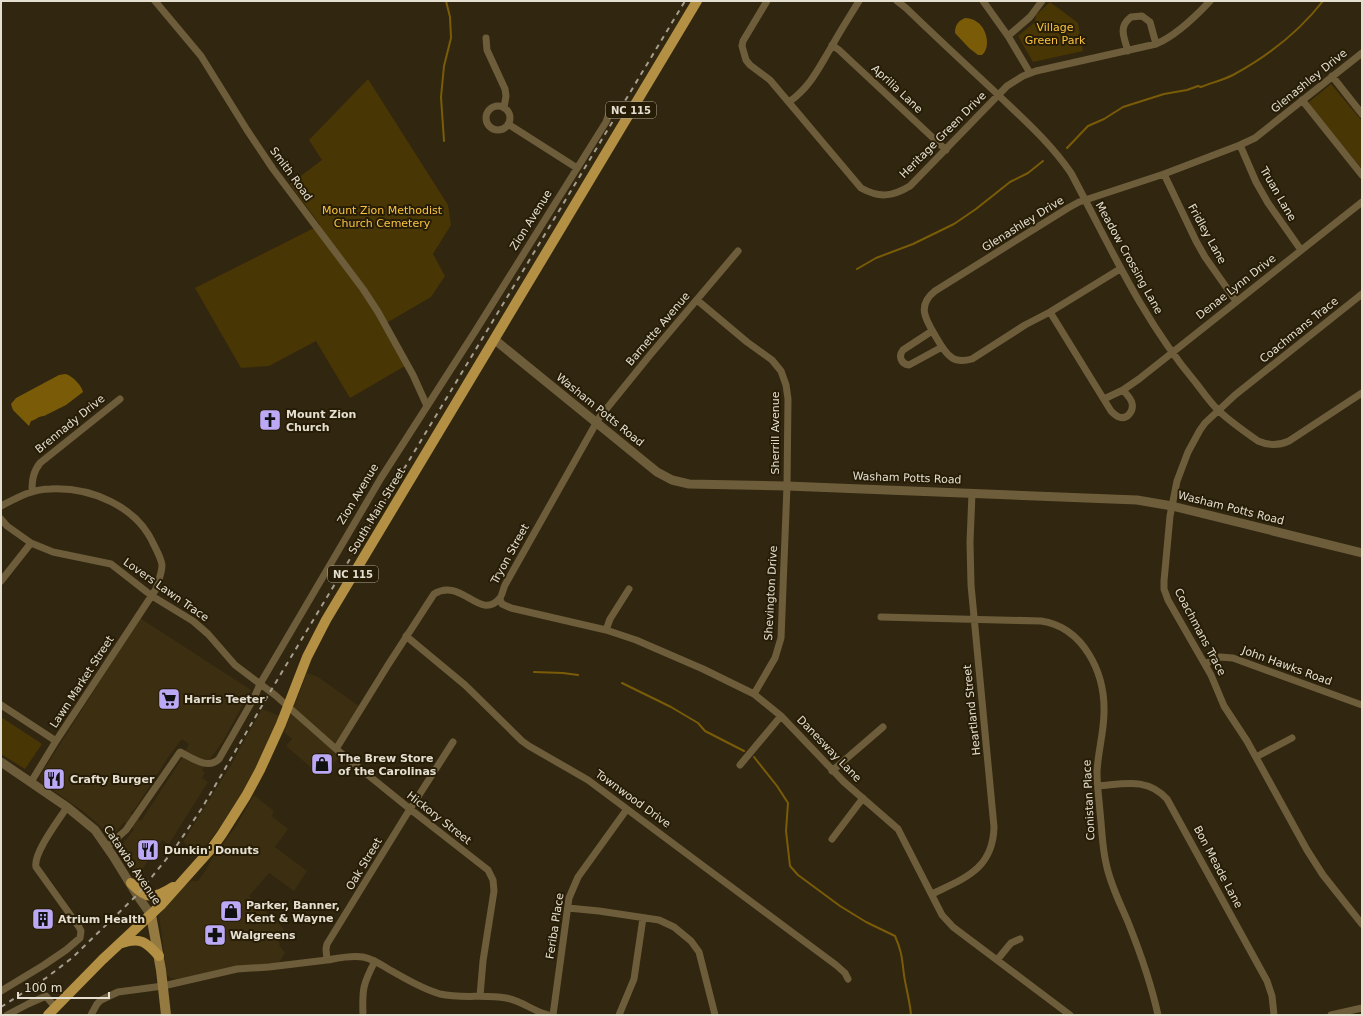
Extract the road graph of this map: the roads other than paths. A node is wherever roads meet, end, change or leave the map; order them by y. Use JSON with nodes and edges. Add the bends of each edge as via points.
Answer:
{"nodes":[{"id":1,"x":155,"y":1,"type":"edge"},
{"id":2,"x":697,"y":1,"type":"edge"},
{"id":3,"x":767,"y":1,"type":"edge"},
{"id":4,"x":859,"y":1,"type":"edge"},
{"id":5,"x":897,"y":1,"type":"edge"},
{"id":6,"x":983,"y":1,"type":"edge"},
{"id":7,"x":1042,"y":1,"type":"edge"},
{"id":8,"x":1210,"y":1,"type":"edge"},
{"id":9,"x":1008,"y":36,"type":"junction"},
{"id":10,"x":486,"y":38,"type":"dead end"},
{"id":11,"x":1156,"y":44,"type":"junction"},
{"id":12,"x":832,"y":45,"type":"junction"},
{"id":13,"x":1128,"y":51,"type":"junction"},
{"id":14,"x":1362,"y":53,"type":"edge"},
{"id":15,"x":1030,"y":73,"type":"junction"},
{"id":16,"x":1332,"y":76,"type":"junction"},
{"id":17,"x":998,"y":95,"type":"junction"},
{"id":18,"x":1302,"y":100,"type":"junction"},
{"id":19,"x":789,"y":102,"type":"junction"},
{"id":20,"x":504,"y":108,"type":"junction"},
{"id":21,"x":611,"y":108,"type":"dead end"},
{"id":22,"x":1362,"y":114,"type":"edge"},
{"id":23,"x":508,"y":124,"type":"junction"},
{"id":24,"x":1240,"y":145,"type":"junction"},
{"id":25,"x":946,"y":150,"type":"junction"},
{"id":26,"x":577,"y":168,"type":"junction"},
{"id":27,"x":1164,"y":174,"type":"junction"},
{"id":28,"x":1362,"y":175,"type":"edge"},
{"id":29,"x":1085,"y":200,"type":"junction"},
{"id":30,"x":1362,"y":202,"type":"edge"},
{"id":31,"x":1300,"y":250,"type":"junction"},
{"id":32,"x":738,"y":251,"type":"dead end"},
{"id":33,"x":1120,"y":269,"type":"junction"},
{"id":34,"x":1362,"y":294,"type":"edge"},
{"id":35,"x":697,"y":300,"type":"junction"},
{"id":36,"x":1236,"y":301,"type":"junction"},
{"id":37,"x":1050,"y":312,"type":"junction"},
{"id":38,"x":932,"y":331,"type":"junction"},
{"id":39,"x":495,"y":340,"type":"junction"},
{"id":40,"x":942,"y":347,"type":"junction"},
{"id":41,"x":1172,"y":353,"type":"junction"},
{"id":42,"x":1123,"y":390,"type":"junction"},
{"id":43,"x":1362,"y":393,"type":"edge"},
{"id":44,"x":120,"y":399,"type":"dead end"},
{"id":45,"x":1104,"y":399,"type":"junction"},
{"id":46,"x":427,"y":406,"type":"junction"},
{"id":47,"x":1218,"y":410,"type":"junction"},
{"id":48,"x":597,"y":423,"type":"junction"},
{"id":49,"x":786,"y":486,"type":"junction"},
{"id":50,"x":32,"y":492,"type":"junction"},
{"id":51,"x":972,"y":493,"type":"junction"},
{"id":52,"x":1,"y":506,"type":"edge"},
{"id":53,"x":1172,"y":506,"type":"junction"},
{"id":54,"x":1,"y":519,"type":"edge"},
{"id":55,"x":31,"y":543,"type":"junction"},
{"id":56,"x":1362,"y":553,"type":"edge"},
{"id":57,"x":1,"y":581,"type":"edge"},
{"id":58,"x":629,"y":589,"type":"dead end"},
{"id":59,"x":152,"y":596,"type":"junction"},
{"id":60,"x":500,"y":599,"type":"junction"},
{"id":61,"x":881,"y":617,"type":"dead end"},
{"id":62,"x":974,"y":619,"type":"junction"},
{"id":63,"x":606,"y":630,"type":"junction"},
{"id":64,"x":406,"y":636,"type":"junction"},
{"id":65,"x":1205,"y":664,"type":"junction"},
{"id":66,"x":260,"y":684,"type":"junction"},
{"id":67,"x":754,"y":694,"type":"junction"},
{"id":68,"x":1362,"y":704,"type":"edge"},
{"id":69,"x":1,"y":705,"type":"edge"},
{"id":70,"x":287,"y":707,"type":"junction"},
{"id":71,"x":781,"y":716,"type":"junction"},
{"id":72,"x":883,"y":727,"type":"dead end"},
{"id":73,"x":1292,"y":738,"type":"dead end"},
{"id":74,"x":56,"y":741,"type":"junction"},
{"id":75,"x":454,"y":742,"type":"dead end"},
{"id":76,"x":336,"y":749,"type":"junction"},
{"id":77,"x":1256,"y":757,"type":"junction"},
{"id":78,"x":1,"y":762,"type":"edge"},
{"id":79,"x":740,"y":765,"type":"dead end"},
{"id":80,"x":832,"y":771,"type":"junction"},
{"id":81,"x":31,"y":782,"type":"junction"},
{"id":82,"x":1098,"y":786,"type":"junction"},
{"id":83,"x":863,"y":798,"type":"junction"},
{"id":84,"x":67,"y":807,"type":"junction"},
{"id":85,"x":410,"y":809,"type":"junction"},
{"id":86,"x":627,"y":810,"type":"junction"},
{"id":87,"x":832,"y":839,"type":"dead end"},
{"id":88,"x":107,"y":847,"type":"junction"},
{"id":89,"x":185,"y":880,"type":"junction"},
{"id":90,"x":131,"y":884,"type":"junction"},
{"id":91,"x":932,"y":894,"type":"junction"},
{"id":92,"x":568,"y":908,"type":"junction"},
{"id":93,"x":151,"y":915,"type":"junction"},
{"id":94,"x":643,"y":918,"type":"junction"},
{"id":95,"x":1362,"y":924,"type":"edge"},
{"id":96,"x":1020,"y":939,"type":"dead end"},
{"id":97,"x":120,"y":943,"type":"junction"},
{"id":98,"x":158,"y":956,"type":"junction"},
{"id":99,"x":327,"y":960,"type":"junction"},
{"id":100,"x":997,"y":960,"type":"junction"},
{"id":101,"x":375,"y":961,"type":"junction"},
{"id":102,"x":848,"y":979,"type":"dead end"},
{"id":103,"x":163,"y":986,"type":"junction"},
{"id":104,"x":1,"y":991,"type":"edge"},
{"id":105,"x":480,"y":996,"type":"junction"},
{"id":106,"x":1362,"y":1008,"type":"edge"},
{"id":107,"x":52,"y":1011,"type":"edge"},
{"id":108,"x":7,"y":1015,"type":"edge"},
{"id":109,"x":91,"y":1015,"type":"edge"},
{"id":110,"x":166,"y":1015,"type":"edge"},
{"id":111,"x":363,"y":1015,"type":"edge"},
{"id":112,"x":548,"y":1015,"type":"edge"},
{"id":113,"x":553,"y":1015,"type":"edge"},
{"id":114,"x":619,"y":1015,"type":"edge"},
{"id":115,"x":715,"y":1015,"type":"edge"},
{"id":116,"x":1070,"y":1015,"type":"edge"},
{"id":117,"x":1158,"y":1015,"type":"edge"},
{"id":118,"x":1274,"y":1015,"type":"edge"},
{"id":119,"x":1331,"y":1015,"type":"edge"}],
"edges":[{"from":1,"to":46,"type":"street","name":"Smith Road","via":[[201,56],[273,169],[363,289],[413,375]]},
{"from":2,"to":39,"type":"main road","name":"South Main Street","number":"NC 115"},
{"from":3,"to":19,"type":"street","name":"Heritage Green Drive","via":[[743,41],[743,54],[750,65],[770,80]]},
{"from":4,"to":12,"type":"street"},
{"from":5,"to":17,"type":"street","name":"Meadow Crossing Lane"},
{"from":6,"to":9,"type":"street"},
{"from":7,"to":9,"type":"street","via":[[1030,17]]},
{"from":8,"to":11,"type":"street","name":"Heritage Green Drive","via":[[1170,36]]},
{"from":9,"to":15,"type":"street"},
{"from":10,"to":20,"type":"street","via":[[487,50],[505,89]]},
{"from":11,"to":13,"type":"street","name":"Heritage Green Drive"},
{"from":11,"to":13,"type":"street","via":[[1150,22],[1142,16],[1131,16],[1123,25]]},
{"from":12,"to":19,"type":"street","via":[[808,85]]},
{"from":12,"to":25,"type":"street","name":"Aprilia Lane"},
{"from":13,"to":15,"type":"street","name":"Heritage Green Drive"},
{"from":14,"to":16,"type":"street","name":"Glenashley Drive"},
{"from":15,"to":17,"type":"street","name":"Heritage Green Drive","via":[[1007,86]]},
{"from":16,"to":18,"type":"street","name":"Glenashley Drive"},
{"from":16,"to":22,"type":"street"},
{"from":17,"to":25,"type":"street","name":"Heritage Green Drive"},
{"from":17,"to":29,"type":"street","name":"Meadow Crossing Lane","via":[[1050,146],[1071,173]]},
{"from":18,"to":24,"type":"street","name":"Glenashley Drive","via":[[1255,138]]},
{"from":18,"to":28,"type":"street"},
{"from":19,"to":25,"type":"street","name":"Heritage Green Drive","via":[[861,188],[869,193],[886,196],[903,190]]},
{"from":20,"to":23,"type":"street","via":[[510,115]]},
{"from":20,"to":23,"type":"street","via":[[492,108],[487,114],[487,121],[495,129]]},
{"from":21,"to":26,"type":"street","name":"Zion Avenue","via":[[606,122]]},
{"from":23,"to":26,"type":"street"},
{"from":24,"to":27,"type":"street","name":"Glenashley Drive"},
{"from":24,"to":31,"type":"street","name":"Truan Lane","via":[[1265,198]]},
{"from":26,"to":46,"type":"street","name":"Zion Avenue"},
{"from":27,"to":29,"type":"street","name":"Glenashley Drive"},
{"from":27,"to":36,"type":"street","name":"Fridley Lane","via":[[1205,257]]},
{"from":29,"to":33,"type":"street","name":"Meadow Crossing Lane"},
{"from":29,"to":38,"type":"street","name":"Glenashley Drive","via":[[1068,208],[930,296],[924,310]]},
{"from":30,"to":31,"type":"street","name":"Denae Lynn Drive"},
{"from":31,"to":36,"type":"street","name":"Denae Lynn Drive"},
{"from":32,"to":35,"type":"street","name":"Barnette Avenue"},
{"from":33,"to":37,"type":"street","name":"Glenashley Drive"},
{"from":33,"to":41,"type":"street","name":"Meadow Crossing Lane","via":[[1156,331]]},
{"from":34,"to":47,"type":"street","name":"Coachmans Trace"},
{"from":35,"to":48,"type":"street","name":"Barnette Avenue"},
{"from":35,"to":49,"type":"street","name":"Sherrill Avenue","via":[[772,360],[781,371],[788,399]]},
{"from":36,"to":41,"type":"street","name":"Denae Lynn Drive"},
{"from":37,"to":40,"type":"street","name":"Glenashley Drive","via":[[972,359],[958,360],[951,357]]},
{"from":37,"to":45,"type":"street"},
{"from":38,"to":40,"type":"street","name":"Glenashley Drive"},
{"from":38,"to":40,"type":"street","via":[[903,350],[900,353],[902,361],[909,365]]},
{"from":39,"to":48,"type":"street","name":"Washam Potts Road"},
{"from":39,"to":70,"type":"main road","name":"South Main Street","number":"NC 115","via":[[326,620],[307,657]]},
{"from":41,"to":42,"type":"street","name":"Denae Lynn Drive"},
{"from":41,"to":47,"type":"street","name":"Meadow Crossing Lane"},
{"from":42,"to":45,"type":"street","name":"Denae Lynn Drive"},
{"from":42,"to":45,"type":"street","via":[[1132,403],[1131,412],[1125,417],[1117,417]]},
{"from":43,"to":47,"type":"street","name":"Meadow Crossing Lane","via":[[1289,441],[1277,445],[1258,441]]},
{"from":44,"to":50,"type":"street","name":"Brennady Drive","via":[[40,463],[34,470]]},
{"from":46,"to":66,"type":"street","name":"Zion Avenue","via":[[358,516]]},
{"from":47,"to":53,"type":"street","name":"Coachmans Trace","via":[[1200,430],[1188,452]]},
{"from":48,"to":49,"type":"street","name":"Washam Potts Road","via":[[657,472],[672,480],[689,484]]},
{"from":48,"to":60,"type":"street","name":"Tryon Street","via":[[505,585]]},
{"from":49,"to":51,"type":"street","name":"Washam Potts Road"},
{"from":49,"to":67,"type":"street","name":"Shevington Drive","via":[[780,638],[775,658]]},
{"from":50,"to":52,"type":"street","name":"Lawn Market Street"},
{"from":50,"to":59,"type":"street","name":"Lawn Market Street","via":[[51,488],[76,490],[119,505],[139,522],[150,536],[162,566]]},
{"from":51,"to":53,"type":"street","name":"Washam Potts Road","via":[[1127,499]]},
{"from":51,"to":62,"type":"street","name":"Heartland Street","via":[[970,559]]},
{"from":53,"to":56,"type":"street","name":"Washam Potts Road"},
{"from":53,"to":65,"type":"street","name":"Coachmans Trace","via":[[1164,588],[1168,600]]},
{"from":54,"to":55,"type":"street","name":"Lovers Lawn Trace"},
{"from":55,"to":57,"type":"street"},
{"from":55,"to":59,"type":"street","name":"Lovers Lawn Trace","via":[[54,552],[111,564]]},
{"from":58,"to":63,"type":"street"},
{"from":59,"to":66,"type":"street","name":"Lovers Lawn Trace","via":[[200,626],[230,661]]},
{"from":59,"to":74,"type":"street","name":"Lawn Market Street"},
{"from":60,"to":63,"type":"street","name":"Danesway Lane","via":[[502,604],[511,608]]},
{"from":60,"to":64,"type":"street","name":"Tryon Street","via":[[485,606],[456,591],[439,591],[431,597]]},
{"from":61,"to":62,"type":"street","name":"Conistan Place"},
{"from":62,"to":82,"type":"street","name":"Conistan Place","via":[[1048,622],[1068,631],[1083,645],[1098,676],[1104,700],[1104,720],[1097,758]]},
{"from":62,"to":91,"type":"street","name":"Heartland Street","via":[[994,837],[980,867]]},
{"from":63,"to":67,"type":"street","name":"Danesway Lane","via":[[654,647]]},
{"from":64,"to":76,"type":"street","name":"Tryon Street"},
{"from":64,"to":86,"type":"street","name":"Townwood Drive","via":[[465,685],[522,741],[588,780]]},
{"from":65,"to":68,"type":"street","name":"John Hawks Road","via":[[1220,657],[1233,658]]},
{"from":65,"to":77,"type":"street","name":"Coachmans Trace","via":[[1224,706]]},
{"from":66,"to":70,"type":"street","name":"Hickory Street"},
{"from":66,"to":88,"type":"street","name":"Zion Avenue","via":[[219,760],[208,764],[180,752],[126,830]]},
{"from":67,"to":71,"type":"street","name":"Danesway Lane"},
{"from":69,"to":74,"type":"street"},
{"from":70,"to":76,"type":"street","name":"Hickory Street"},
{"from":70,"to":89,"type":"main road","name":"South Main Street","number":"NC 115","via":[[260,770],[237,812],[212,848]]},
{"from":71,"to":79,"type":"street"},
{"from":71,"to":80,"type":"street","name":"Danesway Lane"},
{"from":72,"to":80,"type":"street"},
{"from":73,"to":77,"type":"street"},
{"from":74,"to":81,"type":"street","name":"Lawn Market Street"},
{"from":75,"to":85,"type":"street","name":"Oak Street"},
{"from":76,"to":85,"type":"street","name":"Hickory Street"},
{"from":77,"to":95,"type":"street","name":"Coachmans Trace","via":[[1315,863]]},
{"from":78,"to":81,"type":"street","name":"Catawba Avenue"},
{"from":80,"to":83,"type":"street","name":"Danesway Lane"},
{"from":81,"to":84,"type":"street","name":"Catawba Avenue"},
{"from":82,"to":117,"type":"street","name":"Conistan Place","via":[[1103,848],[1109,876],[1138,948]]},
{"from":82,"to":118,"type":"street","name":"Bon Meade Lane","via":[[1139,783],[1155,788],[1167,799],[1267,981]]},
{"from":83,"to":87,"type":"street"},
{"from":83,"to":91,"type":"street","name":"Danesway Lane","via":[[898,829]]},
{"from":84,"to":88,"type":"street","name":"Catawba Avenue","via":[[95,830]]},
{"from":84,"to":104,"type":"street","via":[[35,862],[79,927],[80,938],[44,965]]},
{"from":85,"to":99,"type":"street","name":"Oak Street","via":[[328,944]]},
{"from":85,"to":105,"type":"street","name":"Hickory Street","via":[[491,875],[494,891]]},
{"from":86,"to":92,"type":"street","name":"Feriba Place","via":[[578,877],[570,894]]},
{"from":86,"to":102,"type":"street","name":"Townwood Drive","via":[[836,965]]},
{"from":88,"to":90,"type":"street","name":"Catawba Avenue"},
{"from":89,"to":90,"type":"main road","via":[[153,897],[139,892]]},
{"from":89,"to":93,"type":"main road","name":"South Main Street","number":"NC 115"},
{"from":90,"to":93,"type":"street","name":"Catawba Avenue"},
{"from":91,"to":100,"type":"street","name":"Danesway Lane","via":[[942,915],[953,927]]},
{"from":92,"to":94,"type":"street"},
{"from":92,"to":113,"type":"street","name":"Feriba Place"},
{"from":93,"to":97,"type":"main road","number":"NC 115"},
{"from":93,"to":98,"type":"main road","name":"Catawba Avenue"},
{"from":94,"to":114,"type":"street","via":[[634,979]]},
{"from":94,"to":115,"type":"street","via":[[659,920],[674,927],[695,946],[701,958]]},
{"from":96,"to":100,"type":"street","via":[[1011,944]]},
{"from":97,"to":98,"type":"main road","via":[[138,939],[148,944]]},
{"from":97,"to":107,"type":"main road","number":"NC 115"},
{"from":98,"to":103,"type":"main road","name":"Catawba Avenue"},
{"from":99,"to":101,"type":"street","via":[[357,956]]},
{"from":99,"to":103,"type":"street","via":[[237,970]]},
{"from":100,"to":116,"type":"street","name":"Danesway Lane"},
{"from":101,"to":105,"type":"street","via":[[412,983],[438,993]]},
{"from":101,"to":111,"type":"street","via":[[364,983]]},
{"from":103,"to":109,"type":"street","via":[[111,995],[96,1004]]},
{"from":103,"to":110,"type":"main road","name":"Catawba Avenue"},
{"from":105,"to":112,"type":"street","via":[[517,1000]]},
{"from":106,"to":119,"type":"street"},
{"from":107,"to":108,"type":"street","via":[[46,996]]}]}
